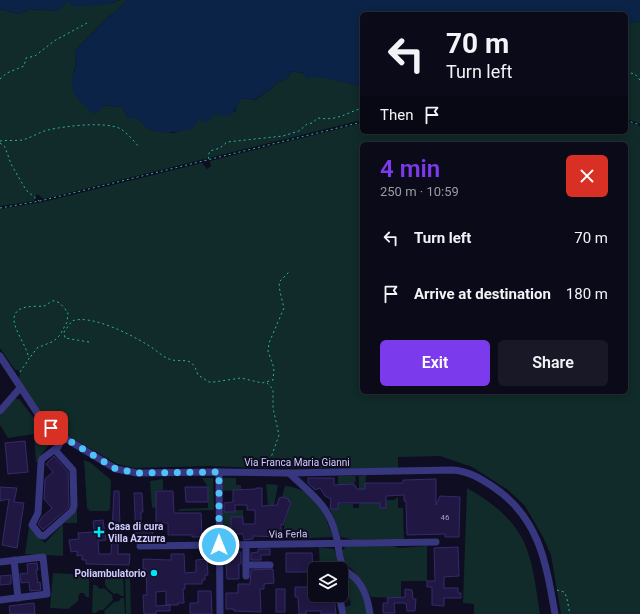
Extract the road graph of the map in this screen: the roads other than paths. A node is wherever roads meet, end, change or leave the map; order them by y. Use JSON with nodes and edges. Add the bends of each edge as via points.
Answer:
{"nodes":[{"id":1,"x":0,"y":356,"type":"edge"},
{"id":2,"x":20,"y":388,"type":"junction"},
{"id":3,"x":0,"y":411,"type":"edge"},
{"id":4,"x":63,"y":437,"type":"junction"},
{"id":5,"x":55,"y":450,"type":"junction"},
{"id":6,"x":219,"y":472,"type":"junction"},
{"id":7,"x":289,"y":473,"type":"junction"},
{"id":8,"x":436,"y":542,"type":"dead end"},
{"id":9,"x":337,"y":544,"type":"junction"},
{"id":10,"x":219,"y":545,"type":"junction"},
{"id":11,"x":246,"y":545,"type":"junction"},
{"id":12,"x":140,"y":546,"type":"dead end"},
{"id":13,"x":14,"y":560,"type":"junction"},
{"id":14,"x":0,"y":562,"type":"edge"},
{"id":15,"x":270,"y":564,"type":"dead end"},
{"id":16,"x":246,"y":565,"type":"junction"},
{"id":17,"x":246,"y":576,"type":"dead end"},
{"id":18,"x":18,"y":598,"type":"junction"},
{"id":19,"x":0,"y":600,"type":"edge"},
{"id":20,"x":340,"y":602,"type":"edge"},
{"id":21,"x":220,"y":614,"type":"edge"},
{"id":22,"x":343,"y":614,"type":"edge"},
{"id":23,"x":370,"y":614,"type":"edge"},
{"id":24,"x":555,"y":614,"type":"edge"}],
"edges":[{"from":1,"to":2,"type":"street","name":"Via Franca Maria Gianni"},
{"from":2,"to":3,"type":"street"},
{"from":2,"to":4,"type":"street","name":"Via Franca Maria Gianni","via":[[42,420]]},
{"from":4,"to":5,"type":"street"},
{"from":4,"to":6,"type":"street","name":"Via Franca Maria Gianni","via":[[116,469],[137,473]]},
{"from":5,"to":5,"type":"street","via":[[41,461],[38,513],[32,525],[44,536],[72,511],[74,506],[73,470]]},
{"from":6,"to":7,"type":"street","name":"Via Franca Maria Gianni"},
{"from":6,"to":10,"type":"street"},
{"from":7,"to":9,"type":"street","via":[[328,512]]},
{"from":7,"to":24,"type":"street","name":"Via Franca Maria Gianni","via":[[452,470],[474,475],[509,498],[536,536],[547,569]]},
{"from":8,"to":9,"type":"street","name":"Via Ferla"},
{"from":9,"to":11,"type":"street","name":"Via Ferla"},
{"from":9,"to":23,"type":"street","via":[[344,568],[366,594]]},
{"from":10,"to":11,"type":"street","name":"Via Ferla"},
{"from":10,"to":12,"type":"street","name":"Via Ferla"},
{"from":10,"to":21,"type":"street"},
{"from":11,"to":16,"type":"street"},
{"from":13,"to":14,"type":"street"},
{"from":13,"to":18,"type":"street"},
{"from":13,"to":18,"type":"street","via":[[43,557],[47,594]]},
{"from":15,"to":16,"type":"street"},
{"from":16,"to":17,"type":"street"},
{"from":18,"to":19,"type":"street"},
{"from":20,"to":22,"type":"street"}]}
